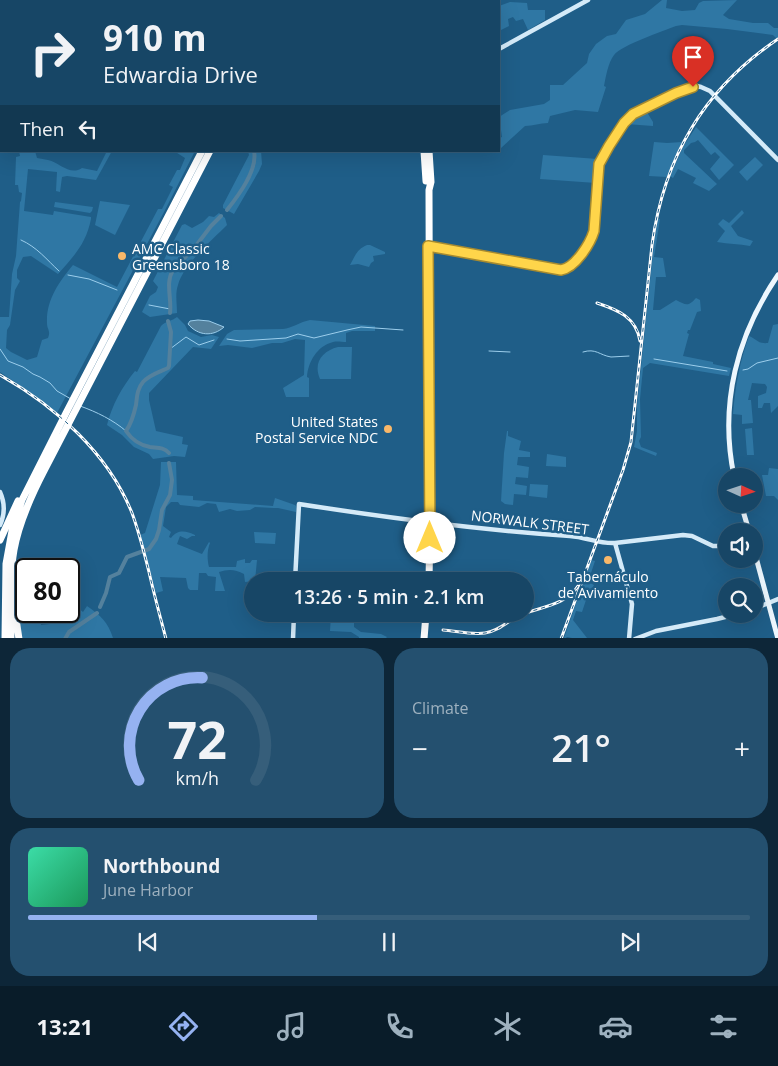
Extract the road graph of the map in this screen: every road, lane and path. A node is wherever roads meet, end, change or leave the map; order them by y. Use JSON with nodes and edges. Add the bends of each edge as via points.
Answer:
{"nodes":[{"id":1,"x":588,"y":0,"type":"edge"},
{"id":2,"x":500,"y":48,"type":"edge"},
{"id":3,"x":201,"y":152,"type":"edge"},
{"id":4,"x":209,"y":152,"type":"edge"},
{"id":5,"x":424,"y":152,"type":"edge"},
{"id":6,"x":429,"y":152,"type":"edge"},
{"id":7,"x":778,"y":160,"type":"edge"},
{"id":8,"x":429,"y":187,"type":"junction"},
{"id":9,"x":428,"y":246,"type":"junction"},
{"id":10,"x":778,"y":275,"type":"edge"},
{"id":11,"x":69,"y":415,"type":"junction"},
{"id":12,"x":60,"y":431,"type":"junction"},
{"id":13,"x":52,"y":440,"type":"junction"},
{"id":14,"x":732,"y":468,"type":"edge"},
{"id":15,"x":0,"y":492,"type":"edge"},
{"id":16,"x":430,"y":522,"type":"junction"},
{"id":17,"x":0,"y":525,"type":"edge"},
{"id":18,"x":0,"y":540,"type":"edge"},
{"id":19,"x":615,"y":543,"type":"junction"},
{"id":20,"x":718,"y":546,"type":"edge"},
{"id":21,"x":12,"y":568,"type":"junction"},
{"id":22,"x":759,"y":568,"type":"edge"},
{"id":23,"x":296,"y":572,"type":"edge"},
{"id":24,"x":429,"y":572,"type":"edge"},
{"id":25,"x":778,"y":599,"type":"edge"},
{"id":26,"x":768,"y":604,"type":"junction"},
{"id":27,"x":763,"y":606,"type":"edge"},
{"id":28,"x":718,"y":619,"type":"edge"},
{"id":29,"x":294,"y":622,"type":"edge"},
{"id":30,"x":425,"y":622,"type":"edge"},
{"id":31,"x":5,"y":638,"type":"edge"},
{"id":32,"x":11,"y":638,"type":"edge"},
{"id":33,"x":19,"y":638,"type":"edge"},
{"id":34,"x":293,"y":638,"type":"edge"},
{"id":35,"x":424,"y":638,"type":"edge"},
{"id":36,"x":629,"y":638,"type":"edge"},
{"id":37,"x":636,"y":638,"type":"edge"},
{"id":38,"x":778,"y":638,"type":"edge"}],
"edges":[{"from":1,"to":2,"type":"street"},
{"from":3,"to":11,"type":"highway"},
{"from":4,"to":11,"type":"highway"},
{"from":5,"to":8,"type":"highway"},
{"from":6,"to":8,"type":"highway"},
{"from":7,"to":9,"type":"street","via":[[710,91],[693,87],[633,114],[624,123],[599,164],[592,238],[569,268],[561,270]]},
{"from":8,"to":9,"type":"highway"},
{"from":9,"to":16,"type":"highway"},
{"from":10,"to":14,"type":"main road","via":[[763,298],[740,348],[729,410]]},
{"from":11,"to":12,"type":"highway"},
{"from":12,"to":13,"type":"highway"},
{"from":12,"to":21,"type":"highway","via":[[25,510]]},
{"from":13,"to":18,"type":"highway"},
{"from":13,"to":31,"type":"highway","via":[[22,500],[12,532],[6,564]]},
{"from":15,"to":17,"type":"street","via":[[4,512]]},
{"from":16,"to":19,"type":"street","name":"NORWALK STREET"},
{"from":16,"to":23,"type":"street","name":"NORWALK STREET","via":[[299,504]]},
{"from":16,"to":24,"type":"highway"},
{"from":19,"to":20,"type":"street","name":"NORWALK STREET","via":[[683,535]]},
{"from":19,"to":36,"type":"street","via":[[632,604]]},
{"from":21,"to":32,"type":"highway"},
{"from":21,"to":33,"type":"highway"},
{"from":22,"to":26,"type":"main road"},
{"from":25,"to":26,"type":"street"},
{"from":26,"to":27,"type":"street"},
{"from":26,"to":38,"type":"main road"},
{"from":28,"to":37,"type":"street"},
{"from":29,"to":34,"type":"street"},
{"from":30,"to":35,"type":"highway"}]}
